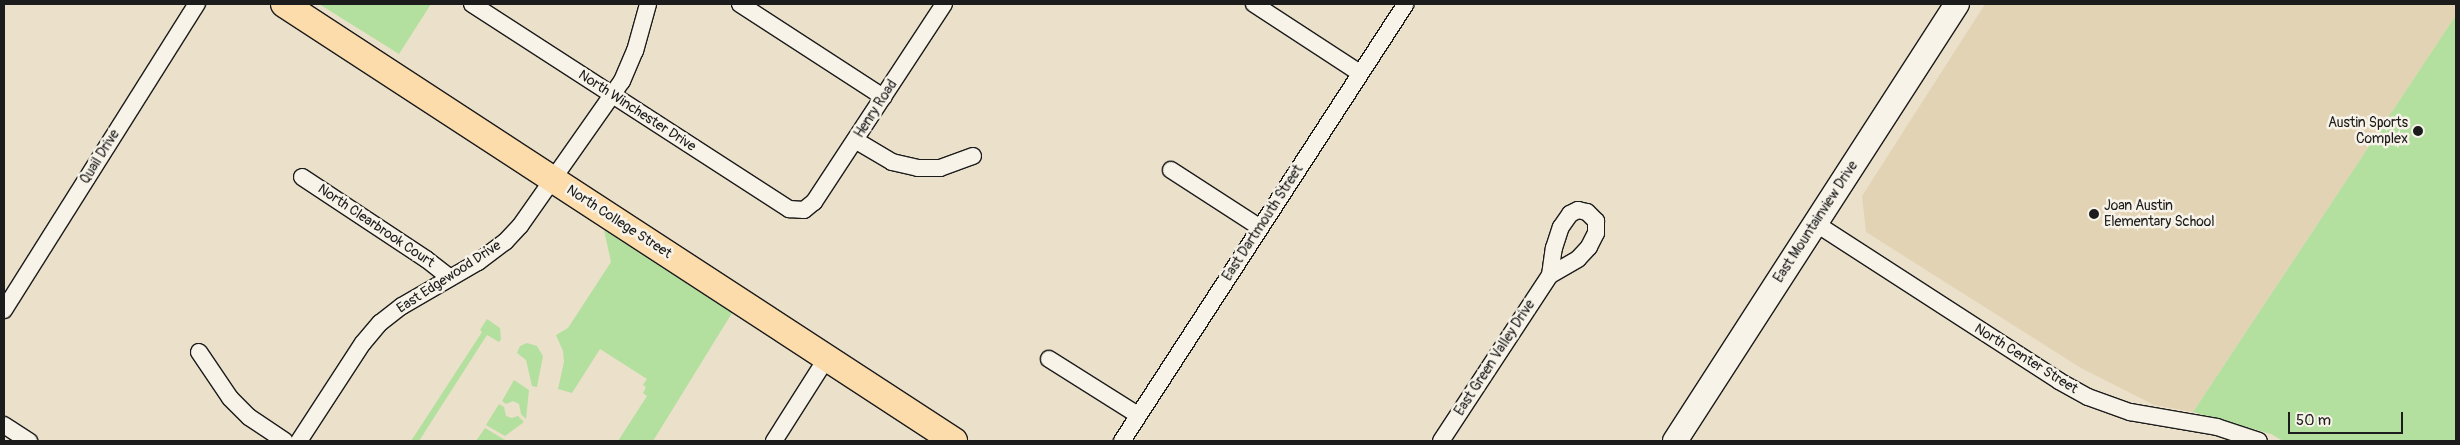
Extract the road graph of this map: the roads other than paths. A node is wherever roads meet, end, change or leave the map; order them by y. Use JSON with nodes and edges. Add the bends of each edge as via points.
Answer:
{"nodes":[{"id":1,"x":197,"y":4,"type":"edge"},
{"id":2,"x":284,"y":4,"type":"edge"},
{"id":3,"x":472,"y":4,"type":"edge"},
{"id":4,"x":648,"y":4,"type":"edge"},
{"id":5,"x":740,"y":4,"type":"edge"},
{"id":6,"x":944,"y":4,"type":"edge"},
{"id":7,"x":1254,"y":4,"type":"edge"},
{"id":8,"x":1957,"y":4,"type":"edge"},
{"id":9,"x":1405,"y":5,"type":"edge"},
{"id":10,"x":1360,"y":73,"type":"junction"},
{"id":11,"x":612,"y":95,"type":"junction"},
{"id":12,"x":884,"y":97,"type":"junction"},
{"id":13,"x":855,"y":140,"type":"junction"},
{"id":14,"x":973,"y":156,"type":"dead end"},
{"id":15,"x":1171,"y":170,"type":"dead end"},
{"id":16,"x":302,"y":177,"type":"dead end"},
{"id":17,"x":554,"y":179,"type":"junction"},
{"id":18,"x":804,"y":210,"type":"joint"},
{"id":19,"x":1815,"y":223,"type":"junction"},
{"id":20,"x":1260,"y":227,"type":"junction"},
{"id":21,"x":1550,"y":275,"type":"dead end"},
{"id":22,"x":449,"y":277,"type":"junction"},
{"id":23,"x":4,"y":310,"type":"edge"},
{"id":24,"x":198,"y":352,"type":"dead end"},
{"id":25,"x":826,"y":359,"type":"junction"},
{"id":26,"x":1049,"y":359,"type":"dead end"},
{"id":27,"x":1138,"y":415,"type":"junction"},
{"id":28,"x":4,"y":425,"type":"edge"},
{"id":29,"x":29,"y":441,"type":"edge"},
{"id":30,"x":285,"y":441,"type":"edge"},
{"id":31,"x":299,"y":441,"type":"edge"},
{"id":32,"x":774,"y":441,"type":"edge"},
{"id":33,"x":954,"y":441,"type":"edge"},
{"id":34,"x":1122,"y":441,"type":"edge"},
{"id":35,"x":1440,"y":441,"type":"edge"},
{"id":36,"x":1675,"y":441,"type":"edge"},
{"id":37,"x":2259,"y":441,"type":"edge"}],
"edges":[{"from":1,"to":23,"type":"street","name":"Quail Drive"},
{"from":2,"to":17,"type":"main road","name":"North College Street"},
{"from":3,"to":11,"type":"street","name":"North Winchester Drive"},
{"from":4,"to":11,"type":"street","name":"East Edgewood Drive","via":[[628,69]]},
{"from":5,"to":12,"type":"street"},
{"from":6,"to":12,"type":"street","name":"Henry Road"},
{"from":7,"to":10,"type":"street"},
{"from":8,"to":19,"type":"main road","name":"East Mountainview Drive"},
{"from":9,"to":10,"type":"street","name":"East Dartmouth Street"},
{"from":10,"to":20,"type":"street","name":"East Dartmouth Street"},
{"from":11,"to":17,"type":"street","name":"East Edgewood Drive"},
{"from":11,"to":18,"type":"street","name":"North Winchester Drive","via":[[789,210]]},
{"from":12,"to":13,"type":"street","name":"Henry Road"},
{"from":13,"to":14,"type":"street","via":[[892,162],[918,168],[940,168]]},
{"from":13,"to":18,"type":"street","name":"Henry Road","via":[[814,202]]},
{"from":15,"to":20,"type":"street"},
{"from":16,"to":22,"type":"street","name":"North Clearbrook Court"},
{"from":17,"to":22,"type":"street","name":"East Edgewood Drive","via":[[505,242],[478,262]]},
{"from":17,"to":25,"type":"main road","name":"North College Street"},
{"from":19,"to":36,"type":"main road","name":"East Mountainview Drive"},
{"from":19,"to":37,"type":"street","name":"North Center Street","via":[[2058,381],[2088,397],[2130,412],[2217,427]]},
{"from":20,"to":27,"type":"street","name":"East Dartmouth Street"},
{"from":21,"to":35,"type":"street","name":"East Green Valley Drive"},
{"from":22,"to":31,"type":"street","name":"East Edgewood Drive","via":[[380,323],[363,343]]},
{"from":24,"to":30,"type":"street","via":[[230,398],[249,417]]},
{"from":25,"to":32,"type":"street"},
{"from":25,"to":33,"type":"main road","name":"North College Street"},
{"from":26,"to":27,"type":"street"},
{"from":27,"to":34,"type":"street","name":"East Dartmouth Street"},
{"from":28,"to":29,"type":"street"}]}
